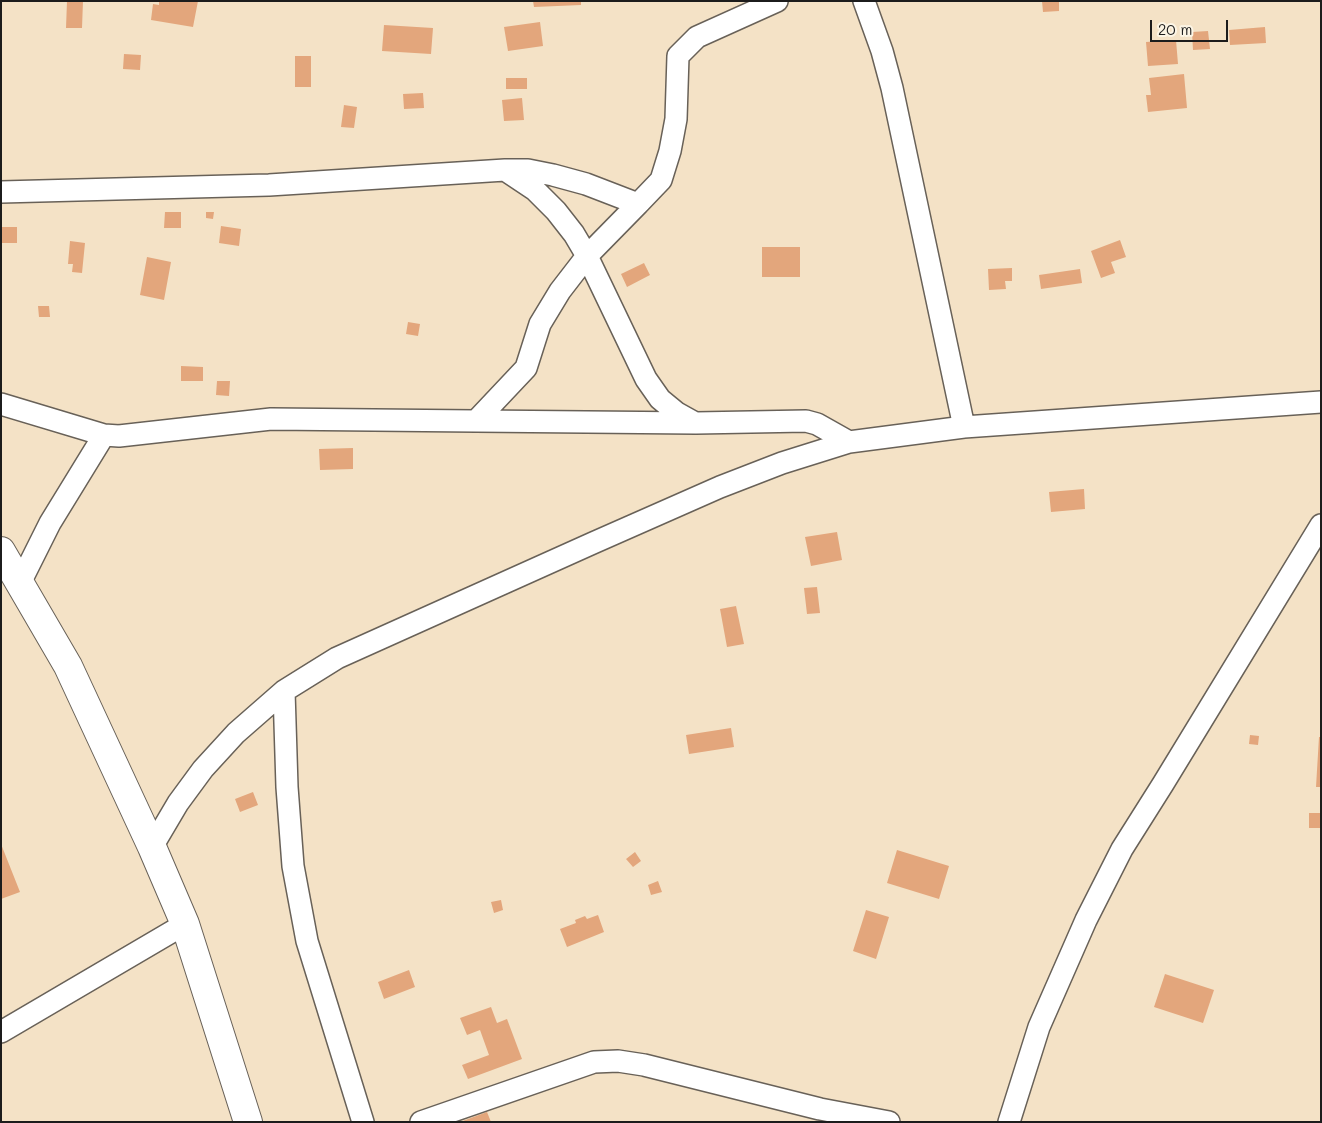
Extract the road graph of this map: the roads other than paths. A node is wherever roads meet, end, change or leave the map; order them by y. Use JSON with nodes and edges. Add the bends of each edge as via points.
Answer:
{"nodes":[{"id":1,"x":777,"y":1,"type":"edge"},
{"id":2,"x":864,"y":1,"type":"edge"},
{"id":3,"x":505,"y":170,"type":"junction"},
{"id":4,"x":1,"y":192,"type":"edge"},
{"id":5,"x":638,"y":204,"type":"junction"},
{"id":6,"x":587,"y":256,"type":"junction"},
{"id":7,"x":1321,"y":402,"type":"edge"},
{"id":8,"x":1,"y":404,"type":"edge"},
{"id":9,"x":476,"y":421,"type":"junction"},
{"id":10,"x":696,"y":423,"type":"junction"},
{"id":11,"x":964,"y":427,"type":"junction"},
{"id":12,"x":104,"y":435,"type":"junction"},
{"id":13,"x":848,"y":442,"type":"junction"},
{"id":14,"x":1321,"y":525,"type":"edge"},
{"id":15,"x":1,"y":551,"type":"edge"},
{"id":16,"x":20,"y":583,"type":"junction"},
{"id":17,"x":284,"y":691,"type":"junction"},
{"id":18,"x":152,"y":847,"type":"junction"},
{"id":19,"x":185,"y":924,"type":"junction"},
{"id":20,"x":1,"y":1032,"type":"edge"},
{"id":21,"x":248,"y":1122,"type":"edge"},
{"id":22,"x":363,"y":1122,"type":"edge"},
{"id":23,"x":421,"y":1122,"type":"edge"},
{"id":24,"x":889,"y":1122,"type":"edge"},
{"id":25,"x":1009,"y":1122,"type":"edge"}],
"edges":[{"from":1,"to":5,"type":"street","via":[[697,37],[678,56],[676,120],[670,151],[661,180]]},
{"from":2,"to":11,"type":"street","via":[[892,88]]},
{"from":3,"to":4,"type":"street","via":[[269,185]]},
{"from":3,"to":5,"type":"street","via":[[553,175]]},
{"from":3,"to":6,"type":"street","via":[[535,190],[556,211]]},
{"from":5,"to":6,"type":"street"},
{"from":6,"to":9,"type":"street","via":[[547,312],[526,368]]},
{"from":6,"to":10,"type":"street","via":[[646,379],[660,399],[677,414]]},
{"from":7,"to":11,"type":"street"},
{"from":8,"to":12,"type":"street"},
{"from":9,"to":10,"type":"street"},
{"from":9,"to":12,"type":"street","via":[[271,419],[132,436]]},
{"from":10,"to":13,"type":"street","via":[[806,421]]},
{"from":11,"to":13,"type":"street"},
{"from":12,"to":16,"type":"street","via":[[50,524]]},
{"from":13,"to":17,"type":"street","via":[[764,470],[593,542],[338,658]]},
{"from":14,"to":25,"type":"street","via":[[1122,849],[1086,920],[1039,1027]]},
{"from":15,"to":16,"type":"street"},
{"from":16,"to":18,"type":"street","via":[[68,666]]},
{"from":17,"to":18,"type":"street","via":[[236,733],[203,769]]},
{"from":17,"to":22,"type":"street","via":[[286,786],[293,866],[307,941]]},
{"from":18,"to":19,"type":"street"},
{"from":19,"to":20,"type":"street"},
{"from":19,"to":21,"type":"street"},
{"from":23,"to":24,"type":"street","via":[[594,1062],[618,1061]]}]}
